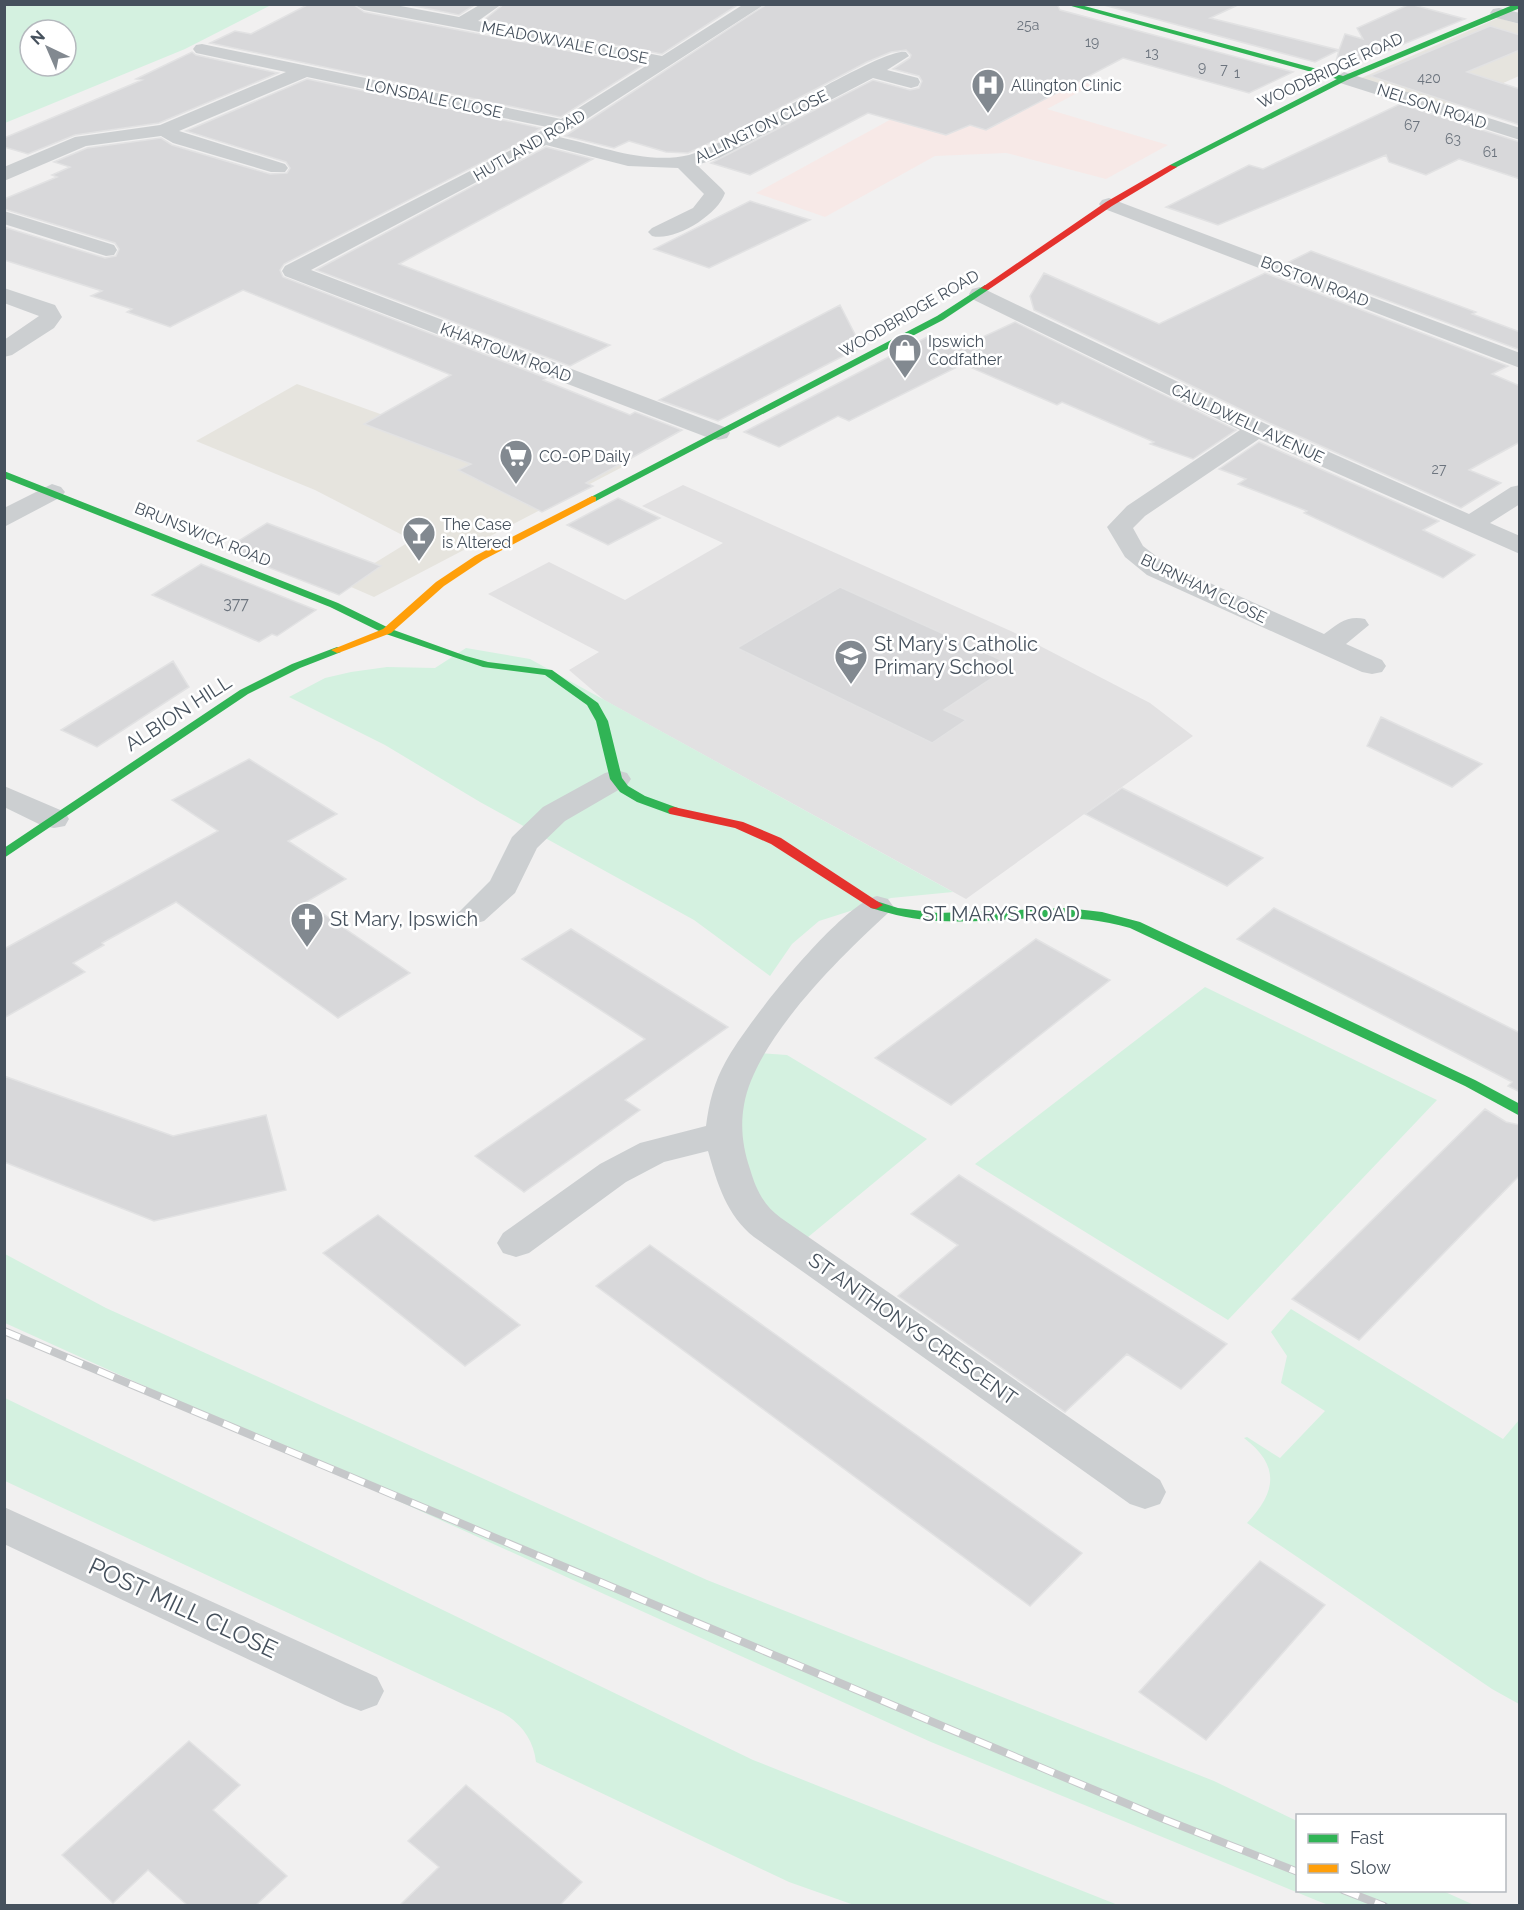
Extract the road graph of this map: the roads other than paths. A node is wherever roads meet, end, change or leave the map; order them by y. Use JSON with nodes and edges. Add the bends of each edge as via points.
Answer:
{"nodes":[{"id":1,"x":494,"y":4,"type":"edge"},
{"id":2,"x":757,"y":4,"type":"edge"},
{"id":3,"x":1067,"y":4,"type":"edge"},
{"id":4,"x":1520,"y":5,"type":"edge"},
{"id":5,"x":360,"y":7,"type":"edge"},
{"id":6,"x":1499,"y":13,"type":"junction"},
{"id":7,"x":1520,"y":19,"type":"edge"},
{"id":8,"x":462,"y":23,"type":"junction"},
{"id":9,"x":202,"y":49,"type":"dead end"},
{"id":10,"x":900,"y":56,"type":"dead end"},
{"id":11,"x":667,"y":62,"type":"junction"},
{"id":12,"x":304,"y":71,"type":"junction"},
{"id":13,"x":869,"y":72,"type":"junction"},
{"id":14,"x":1344,"y":78,"type":"junction"},
{"id":15,"x":911,"y":82,"type":"dead end"},
{"id":16,"x":563,"y":125,"type":"junction"},
{"id":17,"x":164,"y":130,"type":"junction"},
{"id":18,"x":1520,"y":134,"type":"edge"},
{"id":19,"x":544,"y":138,"type":"junction"},
{"id":20,"x":684,"y":164,"type":"junction"},
{"id":21,"x":278,"y":168,"type":"dead end"},
{"id":22,"x":4,"y":175,"type":"edge"},
{"id":23,"x":1109,"y":204,"type":"junction"},
{"id":24,"x":4,"y":217,"type":"edge"},
{"id":25,"x":683,"y":241,"type":"dead end"},
{"id":26,"x":106,"y":250,"type":"dead end"},
{"id":27,"x":293,"y":271,"type":"joint"},
{"id":28,"x":980,"y":294,"type":"junction"},
{"id":29,"x":4,"y":295,"type":"edge"},
{"id":30,"x":4,"y":350,"type":"edge"},
{"id":31,"x":1520,"y":361,"type":"edge"},
{"id":32,"x":1257,"y":429,"type":"junction"},
{"id":33,"x":718,"y":433,"type":"junction"},
{"id":34,"x":4,"y":474,"type":"edge"},
{"id":35,"x":52,"y":492,"type":"junction"},
{"id":36,"x":1520,"y":492,"type":"edge"},
{"id":37,"x":4,"y":519,"type":"edge"},
{"id":38,"x":1471,"y":524,"type":"junction"},
{"id":39,"x":1520,"y":546,"type":"edge"},
{"id":40,"x":1355,"y":625,"type":"dead end"},
{"id":41,"x":387,"y":631,"type":"junction"},
{"id":42,"x":1326,"y":645,"type":"junction"},
{"id":43,"x":1372,"y":666,"type":"dead end"},
{"id":44,"x":616,"y":779,"type":"junction"},
{"id":45,"x":4,"y":795,"type":"edge"},
{"id":46,"x":54,"y":819,"type":"junction"},
{"id":47,"x":4,"y":854,"type":"edge"},
{"id":48,"x":877,"y":906,"type":"junction"},
{"id":49,"x":472,"y":914,"type":"dead end"},
{"id":50,"x":1520,"y":1111,"type":"edge"},
{"id":51,"x":722,"y":1135,"type":"junction"},
{"id":52,"x":516,"y":1243,"type":"dead end"},
{"id":53,"x":1145,"y":1492,"type":"dead end"},
{"id":54,"x":4,"y":1524,"type":"edge"},
{"id":55,"x":361,"y":1691,"type":"dead end"}],
"edges":[{"from":1,"to":8,"type":"street","name":"MEADOWVALE CLOSE"},
{"from":2,"to":11,"type":"street","name":"HUTLAND ROAD"},
{"from":3,"to":14,"type":"main road"},
{"from":4,"to":6,"type":"main road","name":"WOODBRIDGE ROAD"},
{"from":5,"to":8,"type":"street","name":"MEADOWVALE CLOSE"},
{"from":6,"to":7,"type":"street"},
{"from":6,"to":14,"type":"main road","name":"WOODBRIDGE ROAD"},
{"from":8,"to":11,"type":"street","name":"MEADOWVALE CLOSE"},
{"from":9,"to":12,"type":"street","name":"LONSDALE CLOSE"},
{"from":10,"to":13,"type":"street","name":"ALLINGTON CLOSE"},
{"from":11,"to":16,"type":"street","name":"HUTLAND ROAD"},
{"from":12,"to":16,"type":"street","name":"LONSDALE CLOSE"},
{"from":12,"to":17,"type":"street"},
{"from":13,"to":15,"type":"street"},
{"from":13,"to":20,"type":"street","name":"ALLINGTON CLOSE","via":[[712,154]]},
{"from":14,"to":18,"type":"street","name":"NELSON ROAD"},
{"from":14,"to":23,"type":"main road","name":"WOODBRIDGE ROAD","via":[[1209,146]]},
{"from":16,"to":19,"type":"street","name":"HUTLAND ROAD"},
{"from":17,"to":21,"type":"street","via":[[180,139]]},
{"from":17,"to":22,"type":"street","via":[[82,141]]},
{"from":19,"to":20,"type":"street","name":"ALLINGTON CLOSE","via":[[636,162]]},
{"from":19,"to":27,"type":"street","name":"HUTLAND ROAD"},
{"from":20,"to":25,"type":"street","via":[[715,193],[714,200],[705,209],[650,229]]},
{"from":23,"to":28,"type":"main road","name":"WOODBRIDGE ROAD"},
{"from":23,"to":31,"type":"street","name":"BOSTON ROAD"},
{"from":24,"to":26,"type":"street"},
{"from":27,"to":33,"type":"street","name":"KHARTOUM ROAD"},
{"from":28,"to":32,"type":"street","name":"CAULDWELL AVENUE"},
{"from":28,"to":33,"type":"main road","name":"WOODBRIDGE ROAD"},
{"from":29,"to":30,"type":"street","via":[[47,310],[51,317]]},
{"from":32,"to":38,"type":"street","name":"CAULDWELL AVENUE"},
{"from":32,"to":42,"type":"street","name":"BURNHAM CLOSE","via":[[1136,511],[1120,527],[1135,555],[1156,569]]},
{"from":33,"to":41,"type":"main road","name":"WOODBRIDGE ROAD","via":[[478,558],[440,584]]},
{"from":34,"to":35,"type":"main road","name":"BRUNSWICK ROAD"},
{"from":35,"to":37,"type":"street"},
{"from":35,"to":41,"type":"main road","name":"BRUNSWICK ROAD","via":[[312,596]]},
{"from":36,"to":38,"type":"street"},
{"from":38,"to":39,"type":"street","name":"CAULDWELL AVENUE"},
{"from":40,"to":42,"type":"street"},
{"from":41,"to":44,"type":"main road","via":[[470,660],[548,672],[592,703],[602,721]]},
{"from":41,"to":46,"type":"main road","name":"ALBION HILL","via":[[296,666],[244,692]]},
{"from":42,"to":43,"type":"street","name":"BURNHAM CLOSE"},
{"from":44,"to":48,"type":"main road","name":"ST MARYS ROAD","via":[[641,799],[678,812],[739,825],[776,841]]},
{"from":44,"to":49,"type":"street","via":[[554,814],[514,859],[504,886]]},
{"from":45,"to":46,"type":"street"},
{"from":46,"to":47,"type":"main road","name":"ALBION HILL"},
{"from":48,"to":50,"type":"main road","name":"ST MARYS ROAD","via":[[946,919],[1046,912],[1107,916],[1135,925],[1470,1083]]},
{"from":48,"to":51,"type":"street","name":"ST ANTHONYS CRESCENT","via":[[824,953],[746,1052],[730,1085]]},
{"from":51,"to":52,"type":"street","via":[[653,1152],[614,1173]]},
{"from":51,"to":53,"type":"street","name":"ST ANTHONYS CRESCENT","via":[[731,1169],[752,1214]]},
{"from":54,"to":55,"type":"street","name":"POST MILL CLOSE"}]}
